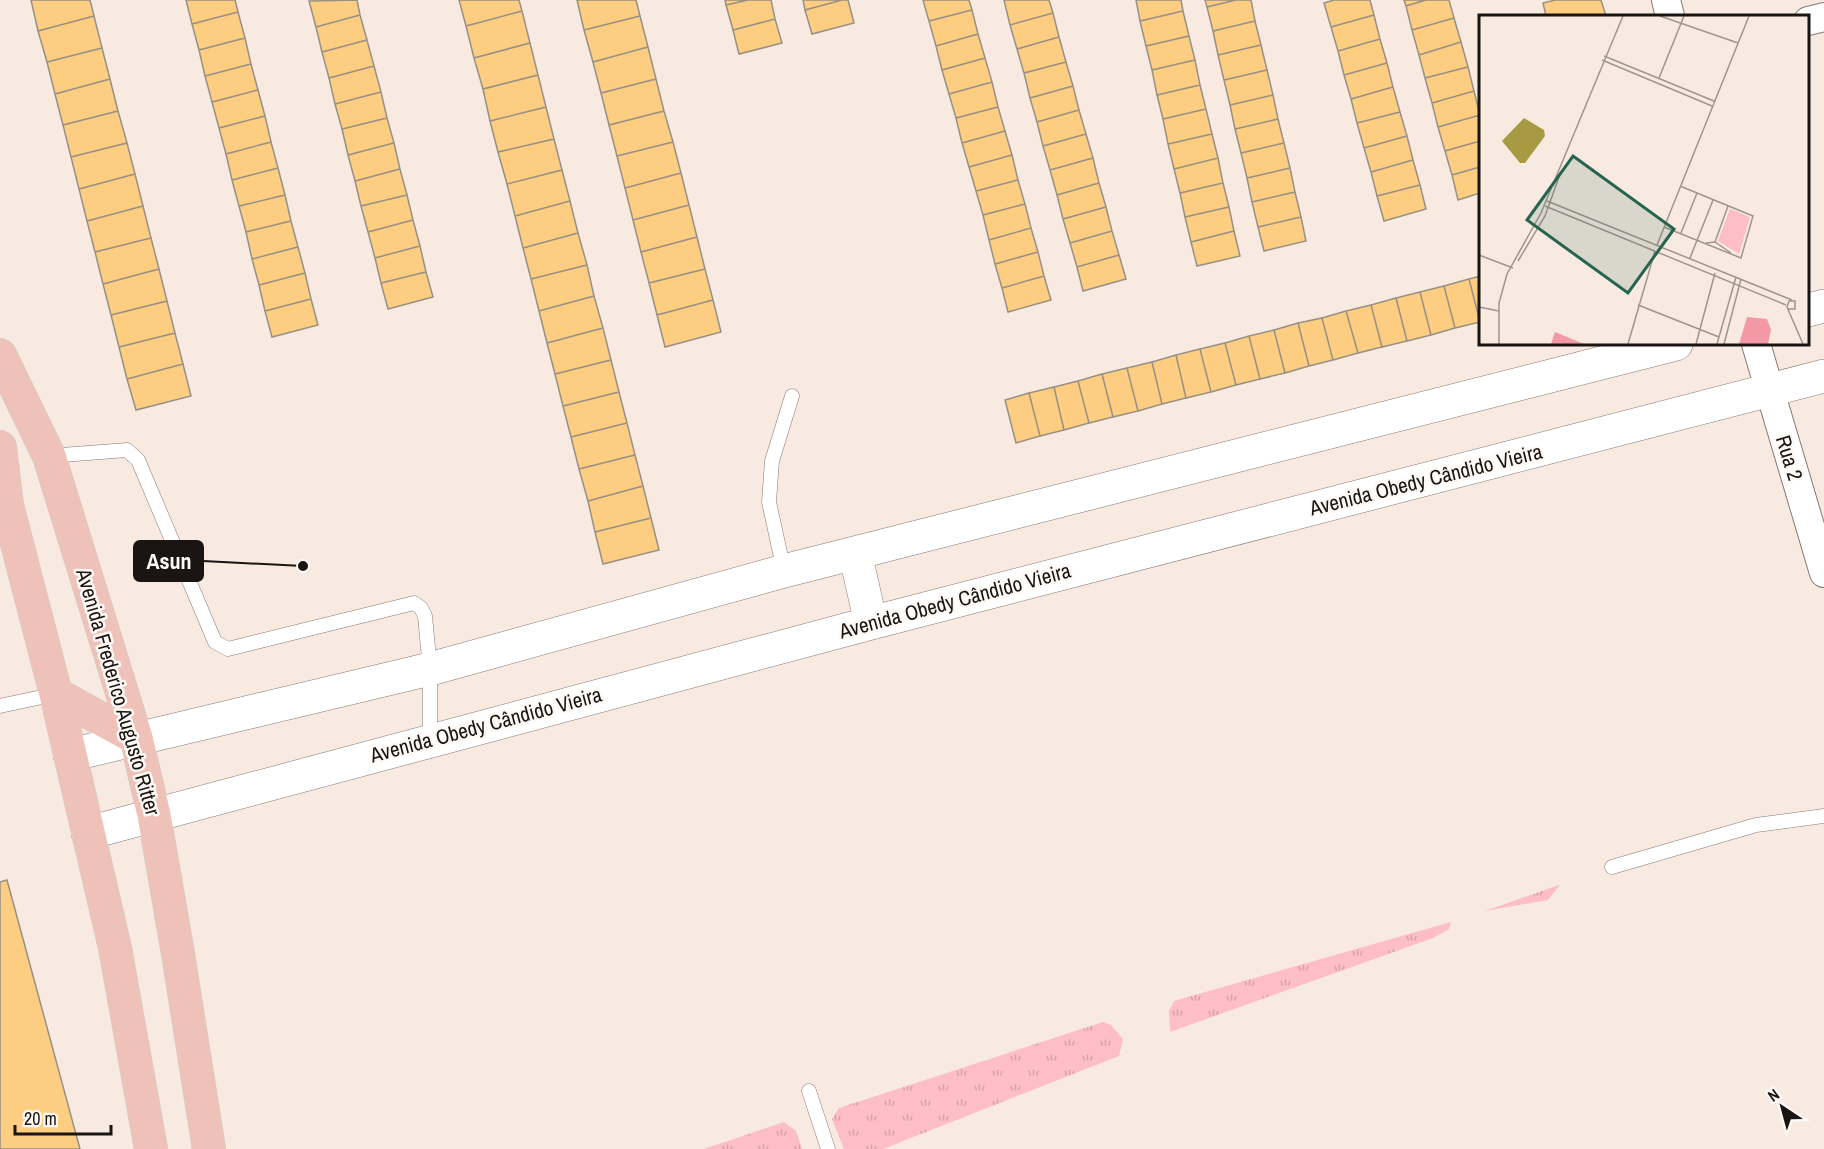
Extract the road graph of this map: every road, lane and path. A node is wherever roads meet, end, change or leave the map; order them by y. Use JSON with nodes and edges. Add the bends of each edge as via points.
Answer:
{"nodes":[{"id":1,"x":1666,"y":0,"type":"edge"},
{"id":2,"x":1670,"y":15,"type":"edge"},
{"id":3,"x":1824,"y":17,"type":"edge"},
{"id":4,"x":1809,"y":21,"type":"edge"},
{"id":5,"x":1824,"y":306,"type":"edge"},
{"id":6,"x":1809,"y":310,"type":"edge"},
{"id":7,"x":1672,"y":345,"type":"edge"},
{"id":8,"x":1756,"y":345,"type":"edge"},
{"id":9,"x":0,"y":355,"type":"edge"},
{"id":10,"x":1824,"y":376,"type":"edge"},
{"id":11,"x":1769,"y":391,"type":"junction"},
{"id":12,"x":792,"y":396,"type":"dead end"},
{"id":13,"x":0,"y":447,"type":"edge"},
{"id":14,"x":49,"y":456,"type":"junction"},
{"id":15,"x":855,"y":553,"type":"junction"},
{"id":16,"x":784,"y":571,"type":"junction"},
{"id":17,"x":1824,"y":573,"type":"edge"},
{"id":18,"x":871,"y":623,"type":"junction"},
{"id":19,"x":430,"y":669,"type":"junction"},
{"id":20,"x":56,"y":694,"type":"junction"},
{"id":21,"x":0,"y":706,"type":"edge"},
{"id":22,"x":136,"y":738,"type":"junction"},
{"id":23,"x":430,"y":740,"type":"junction"},
{"id":24,"x":70,"y":755,"type":"junction"},
{"id":25,"x":154,"y":815,"type":"junction"},
{"id":26,"x":1824,"y":816,"type":"edge"},
{"id":27,"x":88,"y":833,"type":"junction"},
{"id":28,"x":1612,"y":867,"type":"dead end"},
{"id":29,"x":809,"y":1091,"type":"dead end"},
{"id":30,"x":151,"y":1149,"type":"edge"},
{"id":31,"x":209,"y":1149,"type":"edge"},
{"id":32,"x":828,"y":1149,"type":"edge"}],
"edges":[{"from":1,"to":2,"type":"street"},
{"from":3,"to":4,"type":"street"},
{"from":5,"to":6,"type":"main road"},
{"from":7,"to":15,"type":"main road"},
{"from":8,"to":11,"type":"street","name":"Rua 2"},
{"from":9,"to":14,"type":"main road","name":"Avenida Frederico Augusto Ritter"},
{"from":10,"to":11,"type":"main road","name":"Avenida Obedy Cândido Vieira"},
{"from":11,"to":17,"type":"street","name":"Rua 2"},
{"from":11,"to":18,"type":"main road","name":"Avenida Obedy Cândido Vieira"},
{"from":12,"to":16,"type":"lane","via":[[772,460],[769,502]]},
{"from":13,"to":20,"type":"main road","via":[[7,505]]},
{"from":14,"to":19,"type":"lane","via":[[127,450],[138,460],[214,642],[228,649],[414,603],[425,616]]},
{"from":14,"to":22,"type":"main road","name":"Avenida Frederico Augusto Ritter"},
{"from":15,"to":16,"type":"main road"},
{"from":15,"to":18,"type":"main road"},
{"from":16,"to":19,"type":"main road"},
{"from":18,"to":23,"type":"main road","name":"Avenida Obedy Cândido Vieira"},
{"from":19,"to":22,"type":"main road"},
{"from":19,"to":23,"type":"lane"},
{"from":20,"to":21,"type":"lane"},
{"from":20,"to":22,"type":"main road"},
{"from":20,"to":24,"type":"main road"},
{"from":22,"to":24,"type":"main road"},
{"from":22,"to":25,"type":"main road","name":"Avenida Frederico Augusto Ritter"},
{"from":23,"to":25,"type":"main road","name":"Avenida Obedy Cândido Vieira"},
{"from":24,"to":27,"type":"main road"},
{"from":25,"to":27,"type":"main road","name":"Avenida Obedy Cândido Vieira"},
{"from":25,"to":31,"type":"main road","name":"Avenida Frederico Augusto Ritter"},
{"from":26,"to":28,"type":"lane","via":[[1756,825]]},
{"from":27,"to":30,"type":"main road","via":[[115,948]]},
{"from":29,"to":32,"type":"lane"}]}
